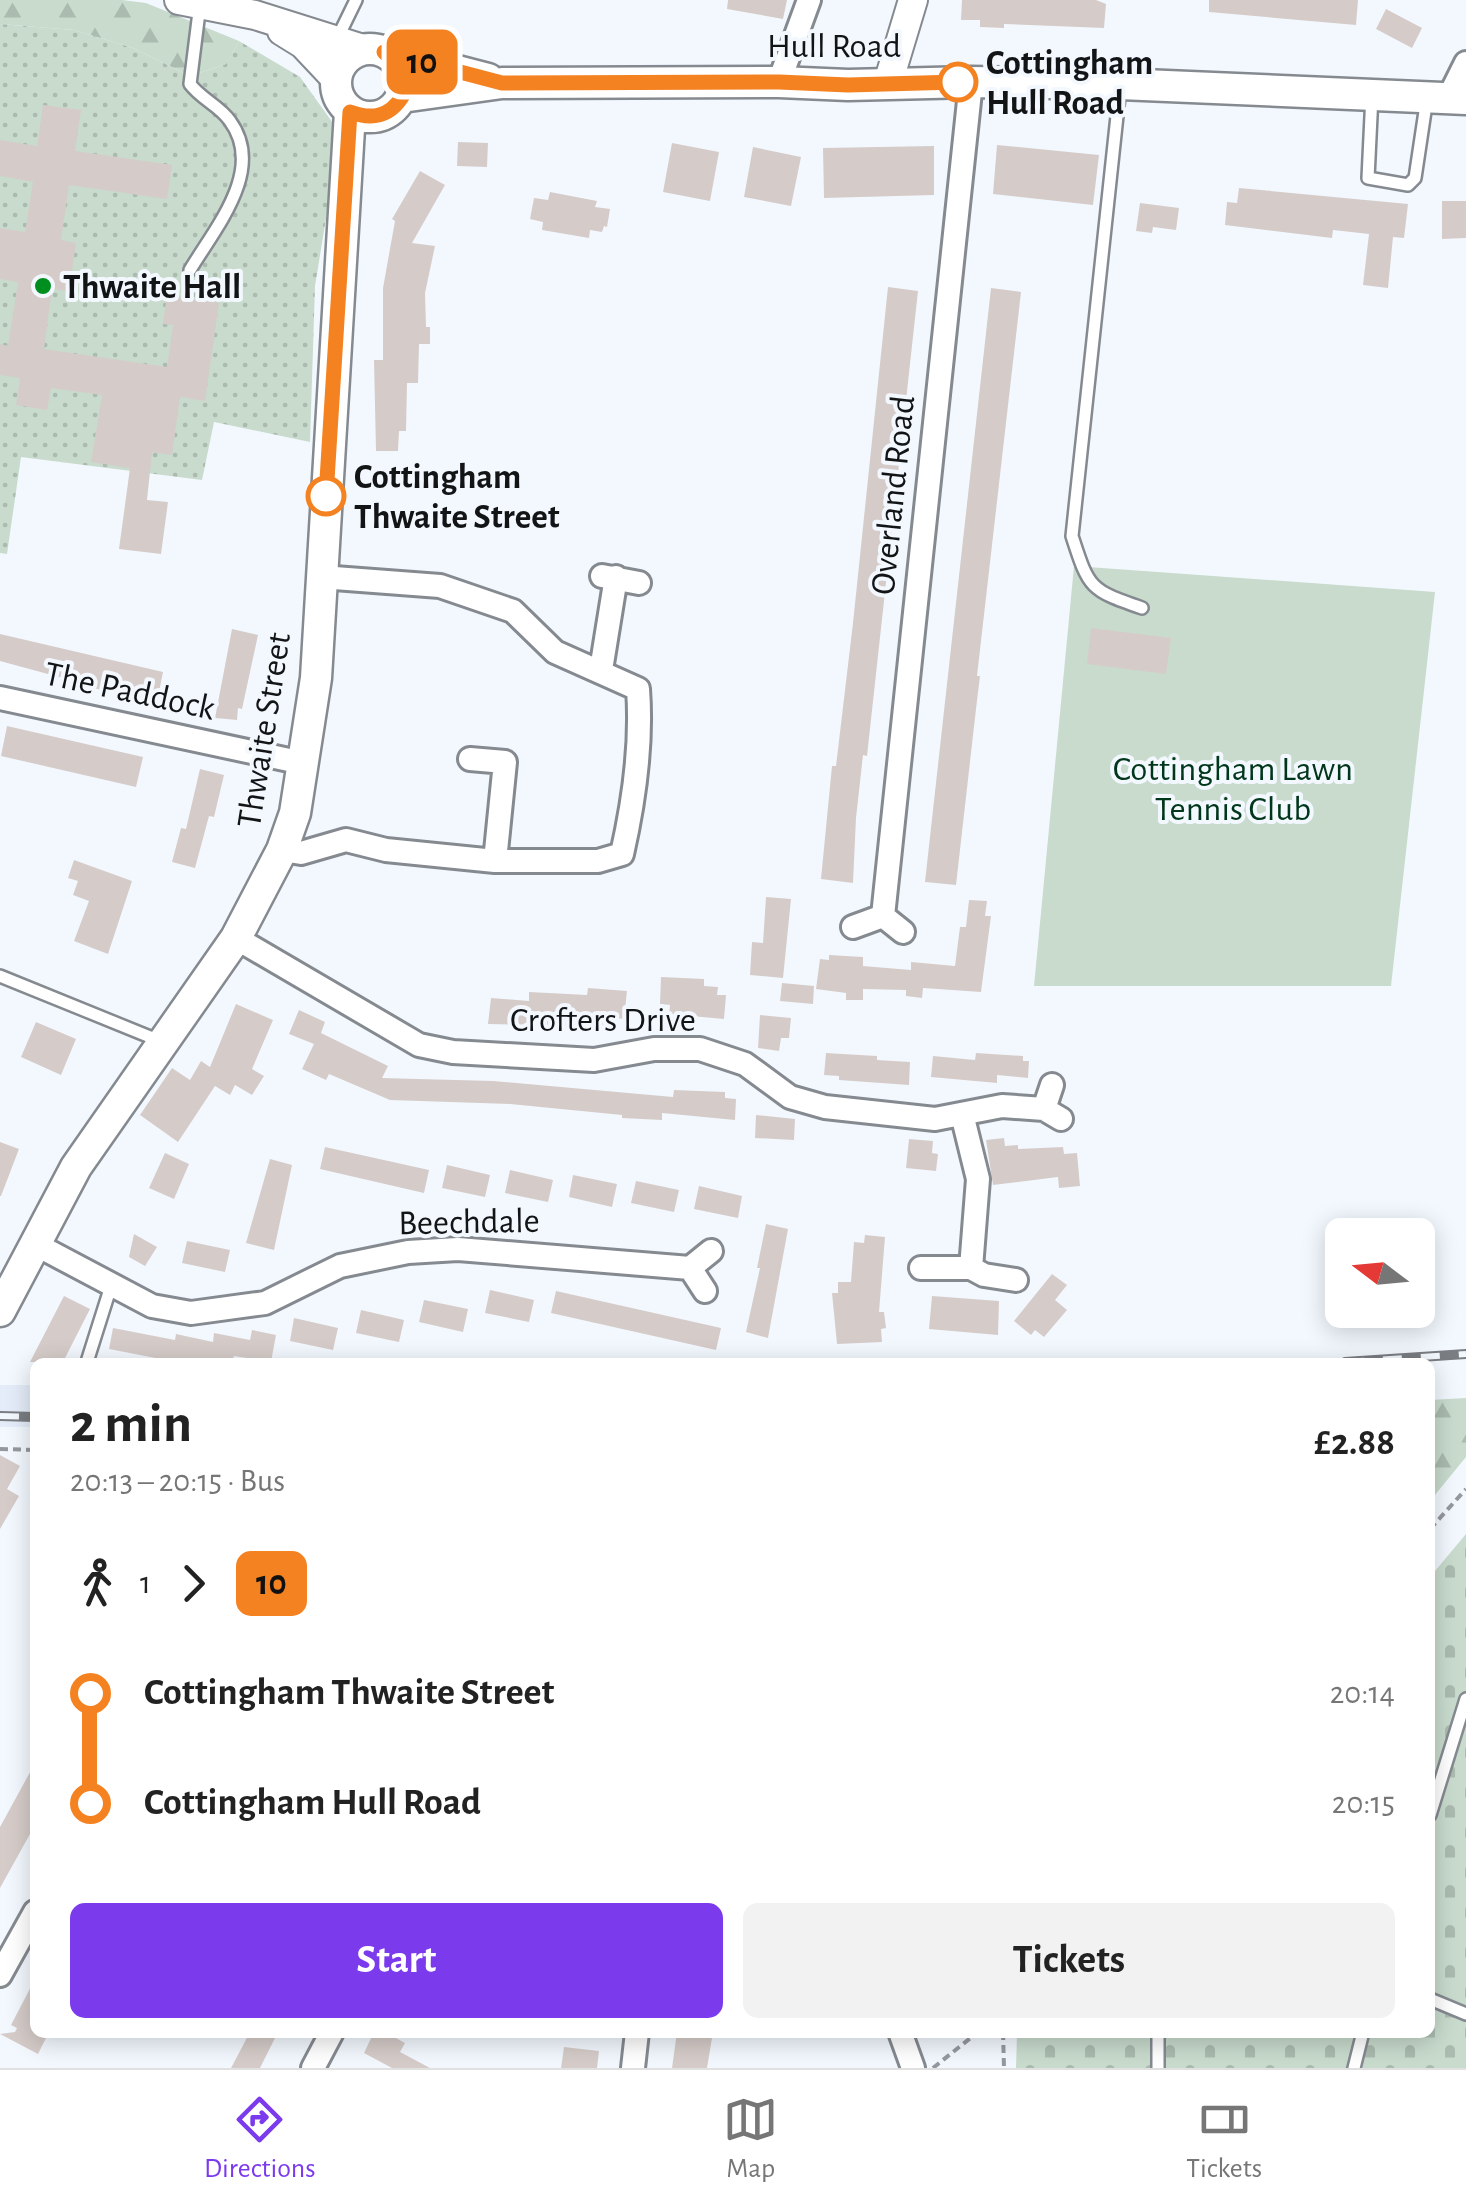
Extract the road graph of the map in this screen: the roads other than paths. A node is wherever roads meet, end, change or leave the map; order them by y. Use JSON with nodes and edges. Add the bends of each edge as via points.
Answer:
{"nodes":[{"id":1,"x":356,"y":0,"type":"edge"},
{"id":2,"x":809,"y":0,"type":"edge"},
{"id":3,"x":913,"y":0,"type":"edge"},
{"id":4,"x":190,"y":2,"type":"edge"},
{"id":5,"x":255,"y":16,"type":"junction"},
{"id":6,"x":361,"y":47,"type":"junction"},
{"id":7,"x":1466,"y":63,"type":"edge"},
{"id":8,"x":336,"y":79,"type":"junction"},
{"id":9,"x":779,"y":82,"type":"junction"},
{"id":10,"x":971,"y":82,"type":"junction"},
{"id":11,"x":502,"y":83,"type":"junction"},
{"id":12,"x":888,"y":83,"type":"junction"},
{"id":13,"x":1120,"y":84,"type":"junction"},
{"id":14,"x":1372,"y":95,"type":"junction"},
{"id":15,"x":1447,"y":98,"type":"edge"},
{"id":16,"x":394,"y":106,"type":"junction"},
{"id":17,"x":350,"y":112,"type":"junction"},
{"id":18,"x":347,"y":202,"type":"junction"},
{"id":19,"x":190,"y":270,"type":"dead end"},
{"id":20,"x":321,"y":577,"type":"junction"},
{"id":21,"x":619,"y":578,"type":"dead end"},
{"id":22,"x":1142,"y":608,"type":"dead end"},
{"id":23,"x":601,"y":670,"type":"junction"},
{"id":24,"x":0,"y":698,"type":"edge"},
{"id":25,"x":470,"y":758,"type":"dead end"},
{"id":26,"x":304,"y":763,"type":"junction"},
{"id":27,"x":282,"y":850,"type":"junction"},
{"id":28,"x":495,"y":861,"type":"junction"},
{"id":29,"x":883,"y":916,"type":"junction"},
{"id":30,"x":853,"y":927,"type":"dead end"},
{"id":31,"x":903,"y":932,"type":"dead end"},
{"id":32,"x":236,"y":938,"type":"junction"},
{"id":33,"x":0,"y":976,"type":"edge"},
{"id":34,"x":164,"y":1042,"type":"junction"},
{"id":35,"x":1052,"y":1085,"type":"dead end"},
{"id":36,"x":962,"y":1114,"type":"junction"},
{"id":37,"x":34,"y":1244,"type":"junction"},
{"id":38,"x":711,"y":1252,"type":"dead end"},
{"id":39,"x":690,"y":1268,"type":"junction"},
{"id":40,"x":921,"y":1268,"type":"dead end"},
{"id":41,"x":972,"y":1268,"type":"junction"},
{"id":42,"x":1016,"y":1280,"type":"dead end"},
{"id":43,"x":111,"y":1286,"type":"junction"},
{"id":44,"x":705,"y":1290,"type":"dead end"},
{"id":45,"x":0,"y":1311,"type":"edge"},
{"id":46,"x":87,"y":1358,"type":"edge"},
{"id":47,"x":1466,"y":1699,"type":"edge"},
{"id":48,"x":1435,"y":1799,"type":"edge"},
{"id":49,"x":30,"y":1921,"type":"edge"},
{"id":50,"x":0,"y":1975,"type":"edge"},
{"id":51,"x":1435,"y":2000,"type":"edge"},
{"id":52,"x":1466,"y":2014,"type":"edge"},
{"id":53,"x":329,"y":2038,"type":"edge"},
{"id":54,"x":636,"y":2038,"type":"edge"},
{"id":55,"x":902,"y":2038,"type":"edge"},
{"id":56,"x":1158,"y":2038,"type":"edge"},
{"id":57,"x":1362,"y":2038,"type":"edge"},
{"id":58,"x":313,"y":2068,"type":"edge"},
{"id":59,"x":634,"y":2068,"type":"edge"},
{"id":60,"x":914,"y":2068,"type":"edge"},
{"id":61,"x":1158,"y":2068,"type":"edge"},
{"id":62,"x":1354,"y":2068,"type":"edge"}],
"edges":[{"from":1,"to":6,"type":"lane"},
{"from":2,"to":9,"type":"street"},
{"from":3,"to":12,"type":"street"},
{"from":4,"to":5,"type":"street"},
{"from":4,"to":19,"type":"lane","via":[[190,84],[230,120],[243,159],[239,187]]},
{"from":5,"to":6,"type":"street"},
{"from":5,"to":8,"type":"street","via":[[303,44]]},
{"from":6,"to":8,"type":"main road"},
{"from":6,"to":11,"type":"main road","name":"Hull Road"},
{"from":6,"to":16,"type":"main road","via":[[401,68]]},
{"from":7,"to":15,"type":"street"},
{"from":8,"to":17,"type":"main road","via":[[338,97]]},
{"from":9,"to":11,"type":"main road","name":"Hull Road"},
{"from":9,"to":12,"type":"main road","name":"Hull Road"},
{"from":10,"to":12,"type":"main road","name":"Hull Road"},
{"from":10,"to":13,"type":"main road","name":"Hull Road"},
{"from":10,"to":29,"type":"street","name":"Overland Road"},
{"from":11,"to":16,"type":"main road","name":"Hull Road"},
{"from":13,"to":14,"type":"main road","name":"Hull Road"},
{"from":13,"to":22,"type":"lane","via":[[1072,536],[1086,579],[1103,594]]},
{"from":14,"to":15,"type":"main road","name":"Hull Road"},
{"from":14,"to":15,"type":"lane","via":[[1368,178],[1408,184]]},
{"from":16,"to":17,"type":"main road","via":[[366,118]]},
{"from":16,"to":18,"type":"main road","name":"Thwaite Street"},
{"from":17,"to":18,"type":"main road","name":"Thwaite Street"},
{"from":18,"to":20,"type":"main road","name":"Thwaite Street"},
{"from":20,"to":23,"type":"street","via":[[440,586],[513,611],[555,652]]},
{"from":20,"to":26,"type":"main road","name":"Thwaite Street"},
{"from":21,"to":23,"type":"street"},
{"from":23,"to":28,"type":"street","via":[[638,689],[622,854],[598,861]]},
{"from":24,"to":26,"type":"street","name":"The Paddock"},
{"from":25,"to":28,"type":"street","via":[[504,762]]},
{"from":26,"to":27,"type":"main road","name":"Thwaite Street"},
{"from":27,"to":28,"type":"street","via":[[301,853],[346,840]]},
{"from":27,"to":32,"type":"main road","name":"Thwaite Street"},
{"from":29,"to":30,"type":"street"},
{"from":29,"to":31,"type":"street"},
{"from":32,"to":34,"type":"main road","name":"Thwaite Street"},
{"from":32,"to":36,"type":"street","name":"Crofters Drive","via":[[418,1045],[594,1060],[700,1048],[745,1064],[790,1097],[825,1107],[935,1119]]},
{"from":33,"to":34,"type":"lane"},
{"from":34,"to":37,"type":"main road","name":"Thwaite Street","via":[[76,1167]]},
{"from":35,"to":36,"type":"street","name":"Crofters Drive","via":[[1052,1114],[1002,1106]]},
{"from":36,"to":41,"type":"street","via":[[978,1179]]},
{"from":37,"to":43,"type":"street","name":"Beechdale"},
{"from":37,"to":45,"type":"main road","name":"Thwaite Street"},
{"from":38,"to":39,"type":"street"},
{"from":39,"to":43,"type":"street","name":"Beechdale","via":[[458,1249],[408,1252],[340,1266],[265,1303],[192,1314],[152,1306]]},
{"from":39,"to":44,"type":"street"},
{"from":40,"to":41,"type":"street"},
{"from":41,"to":42,"type":"street"},
{"from":43,"to":46,"type":"lane"},
{"from":47,"to":48,"type":"lane"},
{"from":49,"to":50,"type":"street"},
{"from":51,"to":52,"type":"lane"},
{"from":53,"to":58,"type":"street"},
{"from":54,"to":59,"type":"street"},
{"from":55,"to":60,"type":"street"},
{"from":56,"to":61,"type":"lane"},
{"from":57,"to":62,"type":"lane"}]}
